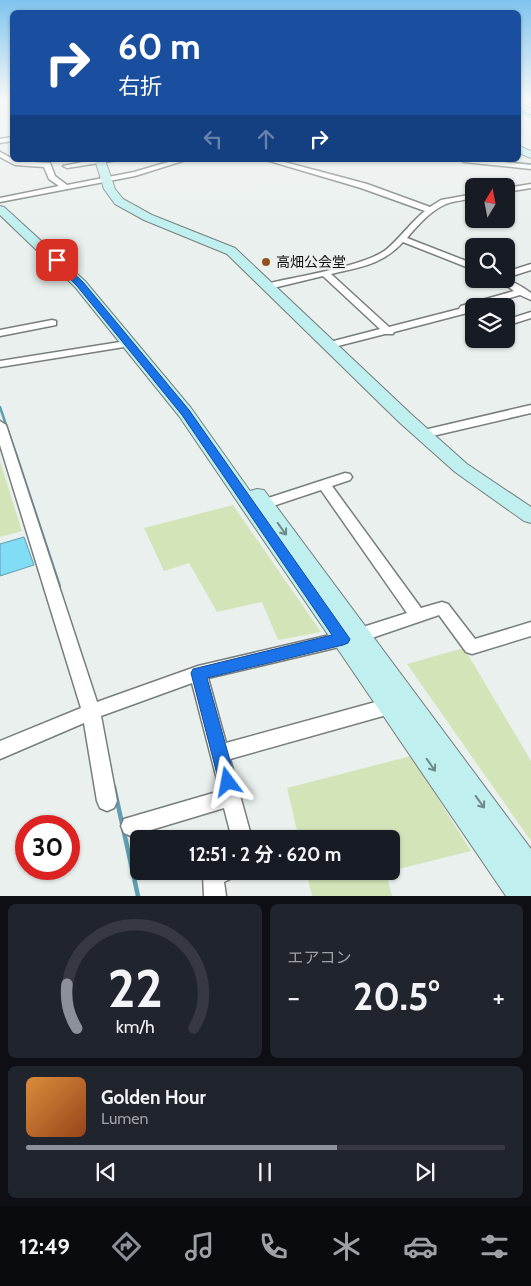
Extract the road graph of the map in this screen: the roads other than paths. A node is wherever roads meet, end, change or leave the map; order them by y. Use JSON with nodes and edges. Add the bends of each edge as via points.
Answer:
{"nodes":[{"id":1,"x":12,"y":162,"type":"edge"},
{"id":2,"x":97,"y":162,"type":"edge"},
{"id":3,"x":104,"y":162,"type":"edge"},
{"id":4,"x":173,"y":162,"type":"edge"},
{"id":5,"x":276,"y":162,"type":"edge"},
{"id":6,"x":483,"y":162,"type":"edge"},
{"id":7,"x":67,"y":166,"type":"dead end"},
{"id":8,"x":531,"y":167,"type":"edge"},
{"id":9,"x":108,"y":179,"type":"junction"},
{"id":10,"x":531,"y":186,"type":"edge"},
{"id":11,"x":65,"y":187,"type":"junction"},
{"id":12,"x":515,"y":189,"type":"edge"},
{"id":13,"x":465,"y":198,"type":"edge"},
{"id":14,"x":0,"y":207,"type":"edge"},
{"id":15,"x":431,"y":210,"type":"junction"},
{"id":16,"x":402,"y":238,"type":"junction"},
{"id":17,"x":465,"y":263,"type":"edge"},
{"id":18,"x":531,"y":268,"type":"edge"},
{"id":19,"x":515,"y":272,"type":"edge"},
{"id":20,"x":326,"y":274,"type":"junction"},
{"id":21,"x":269,"y":286,"type":"junction"},
{"id":22,"x":515,"y":287,"type":"edge"},
{"id":23,"x":527,"y":294,"type":"edge"},
{"id":24,"x":464,"y":311,"type":"joint"},
{"id":25,"x":531,"y":315,"type":"edge"},
{"id":26,"x":515,"y":320,"type":"edge"},
{"id":27,"x":52,"y":323,"type":"dead end"},
{"id":28,"x":389,"y":332,"type":"junction"},
{"id":29,"x":0,"y":333,"type":"edge"},
{"id":30,"x":120,"y":345,"type":"dead end"},
{"id":31,"x":330,"y":345,"type":"junction"},
{"id":32,"x":0,"y":364,"type":"edge"},
{"id":33,"x":531,"y":409,"type":"edge"},
{"id":34,"x":0,"y":425,"type":"edge"},
{"id":35,"x":424,"y":434,"type":"junction"},
{"id":36,"x":345,"y":477,"type":"dead end"},
{"id":37,"x":324,"y":484,"type":"junction"},
{"id":38,"x":264,"y":504,"type":"junction"},
{"id":39,"x":531,"y":516,"type":"edge"},
{"id":40,"x":418,"y":616,"type":"junction"},
{"id":41,"x":531,"y":629,"type":"edge"},
{"id":42,"x":351,"y":637,"type":"junction"},
{"id":43,"x":198,"y":673,"type":"junction"},
{"id":44,"x":390,"y":706,"type":"junction"},
{"id":45,"x":91,"y":712,"type":"junction"},
{"id":46,"x":0,"y":750,"type":"edge"},
{"id":47,"x":221,"y":753,"type":"junction"},
{"id":48,"x":231,"y":797,"type":"junction"},
{"id":49,"x":107,"y":801,"type":"dead end"},
{"id":50,"x":131,"y":826,"type":"dead end"},
{"id":51,"x":240,"y":830,"type":"edge"},
{"id":52,"x":531,"y":873,"type":"edge"},
{"id":53,"x":213,"y":880,"type":"edge"},
{"id":54,"x":215,"y":896,"type":"edge"},
{"id":55,"x":524,"y":896,"type":"edge"}],
"edges":[{"from":1,"to":11,"type":"street","via":[[44,165]]},
{"from":2,"to":7,"type":"street"},
{"from":3,"to":9,"type":"street"},
{"from":4,"to":9,"type":"street"},
{"from":5,"to":15,"type":"street","via":[[364,186]]},
{"from":6,"to":8,"type":"street"},
{"from":9,"to":11,"type":"street"},
{"from":9,"to":21,"type":"street","via":[[111,194],[117,200],[151,219],[215,241],[238,256]]},
{"from":10,"to":12,"type":"street"},
{"from":11,"to":14,"type":"street"},
{"from":13,"to":15,"type":"street","via":[[444,202]]},
{"from":14,"to":38,"type":"street","via":[[89,282],[196,411]]},
{"from":14,"to":42,"type":"street","via":[[80,284],[141,356]]},
{"from":15,"to":16,"type":"street"},
{"from":16,"to":17,"type":"street"},
{"from":16,"to":20,"type":"street","via":[[374,261]]},
{"from":18,"to":19,"type":"street"},
{"from":20,"to":21,"type":"street"},
{"from":20,"to":28,"type":"street"},
{"from":21,"to":31,"type":"street"},
{"from":22,"to":23,"type":"street"},
{"from":23,"to":24,"type":"street","via":[[464,308]]},
{"from":24,"to":28,"type":"street"},
{"from":25,"to":26,"type":"street"},
{"from":27,"to":29,"type":"street"},
{"from":28,"to":31,"type":"street"},
{"from":30,"to":32,"type":"street"},
{"from":31,"to":35,"type":"street"},
{"from":33,"to":35,"type":"street"},
{"from":34,"to":45,"type":"street"},
{"from":35,"to":39,"type":"street","via":[[461,468]]},
{"from":36,"to":37,"type":"street"},
{"from":37,"to":38,"type":"street"},
{"from":37,"to":40,"type":"street"},
{"from":38,"to":42,"type":"street","one_way":true},
{"from":40,"to":41,"type":"street","via":[[442,608],[472,647]]},
{"from":40,"to":42,"type":"street"},
{"from":42,"to":43,"type":"street"},
{"from":42,"to":44,"type":"street"},
{"from":42,"to":52,"type":"street","one_way":true},
{"from":43,"to":45,"type":"street"},
{"from":43,"to":47,"type":"street"},
{"from":44,"to":47,"type":"street"},
{"from":44,"to":55,"type":"street","one_way":true},
{"from":45,"to":46,"type":"street"},
{"from":45,"to":49,"type":"street"},
{"from":47,"to":48,"type":"street"},
{"from":48,"to":50,"type":"street"},
{"from":48,"to":51,"type":"street"},
{"from":53,"to":54,"type":"street"}]}
